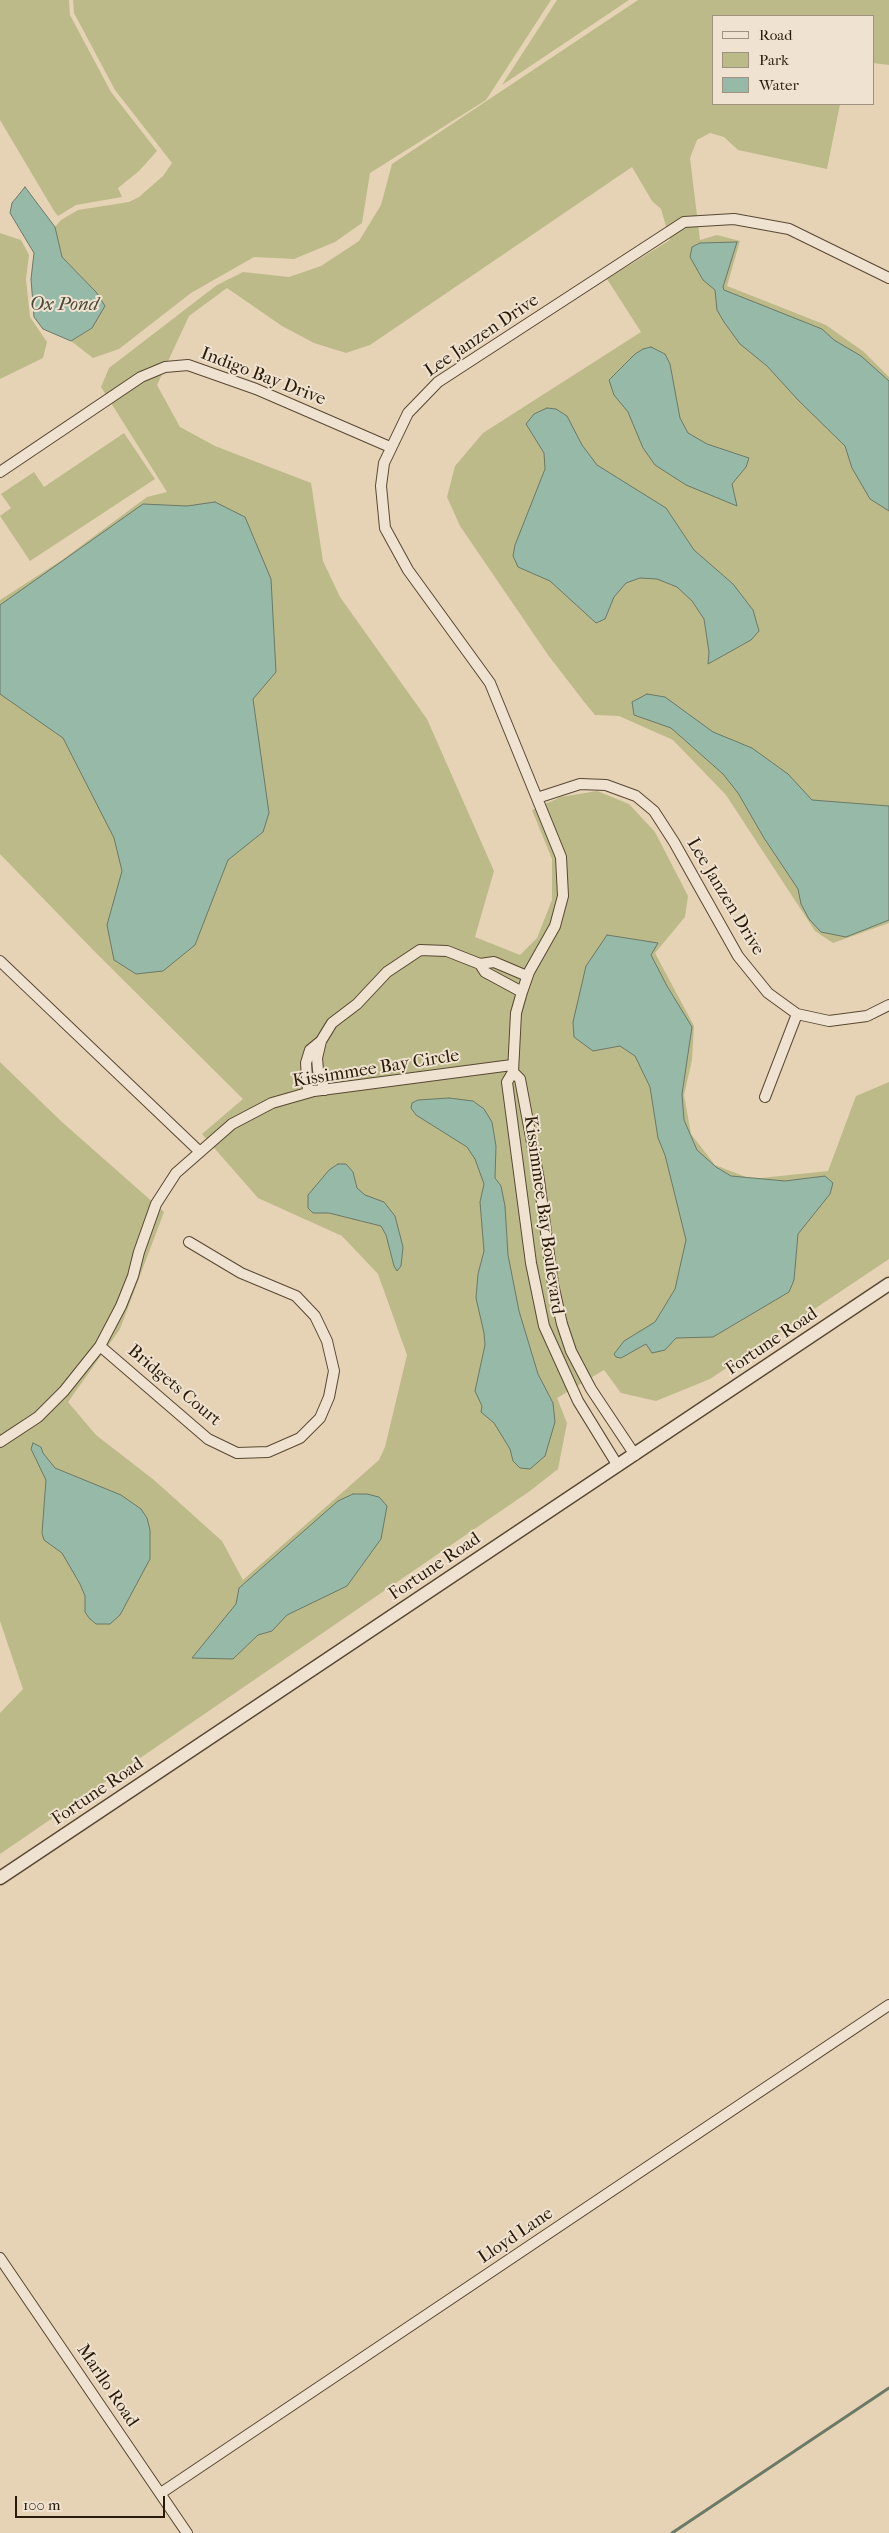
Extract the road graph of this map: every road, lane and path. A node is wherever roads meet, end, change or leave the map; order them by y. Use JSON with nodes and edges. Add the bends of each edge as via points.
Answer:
{"nodes":[{"id":1,"x":889,"y":278,"type":"edge"},
{"id":2,"x":390,"y":447,"type":"junction"},
{"id":3,"x":0,"y":472,"type":"edge"},
{"id":4,"x":537,"y":798,"type":"junction"},
{"id":5,"x":0,"y":961,"type":"edge"},
{"id":6,"x":480,"y":964,"type":"junction"},
{"id":7,"x":527,"y":976,"type":"junction"},
{"id":8,"x":522,"y":992,"type":"junction"},
{"id":9,"x":889,"y":1005,"type":"edge"},
{"id":10,"x":798,"y":1014,"type":"junction"},
{"id":11,"x":321,"y":1041,"type":"junction"},
{"id":12,"x":513,"y":1069,"type":"junction"},
{"id":13,"x":325,"y":1090,"type":"junction"},
{"id":14,"x":308,"y":1092,"type":"junction"},
{"id":15,"x":765,"y":1097,"type":"dead end"},
{"id":16,"x":198,"y":1151,"type":"junction"},
{"id":17,"x":545,"y":1226,"type":"junction"},
{"id":18,"x":527,"y":1230,"type":"junction"},
{"id":19,"x":189,"y":1242,"type":"dead end"},
{"id":20,"x":889,"y":1284,"type":"edge"},
{"id":21,"x":100,"y":1346,"type":"junction"},
{"id":22,"x":594,"y":1394,"type":"junction"},
{"id":23,"x":579,"y":1403,"type":"junction"},
{"id":24,"x":0,"y":1442,"type":"edge"},
{"id":25,"x":635,"y":1455,"type":"junction"},
{"id":26,"x":618,"y":1466,"type":"junction"},
{"id":27,"x":0,"y":1878,"type":"edge"},
{"id":28,"x":889,"y":2005,"type":"edge"},
{"id":29,"x":0,"y":2258,"type":"edge"},
{"id":30,"x":161,"y":2493,"type":"junction"},
{"id":31,"x":187,"y":2533,"type":"edge"}],
"edges":[{"from":1,"to":2,"type":"street","name":"Lee Janzen Drive","via":[[789,229],[734,220],[684,222],[438,382],[408,413]]},
{"from":2,"to":3,"type":"street","name":"Indigo Bay Drive","via":[[256,389],[188,365],[165,367],[141,377]]},
{"from":2,"to":4,"type":"street","name":"Lee Janzen Drive","via":[[381,486],[385,528],[408,570],[490,683]]},
{"from":4,"to":7,"type":"street","name":"Lee Janzen Drive","via":[[561,857],[563,896],[555,926]]},
{"from":4,"to":10,"type":"street","name":"Lee Janzen Drive","via":[[580,784],[606,786],[636,796],[654,811],[674,842],[738,956],[768,994]]},
{"from":5,"to":16,"type":"street"},
{"from":6,"to":7,"type":"street","via":[[494,962]]},
{"from":6,"to":8,"type":"street","via":[[485,972]]},
{"from":6,"to":11,"type":"street","via":[[447,951],[420,950],[387,972],[357,1004],[332,1023]]},
{"from":7,"to":8,"type":"street","name":"Lee Janzen Drive"},
{"from":8,"to":12,"type":"street","name":"Lee Janzen Drive","via":[[516,1013]]},
{"from":9,"to":10,"type":"street","name":"Lee Janzen Drive","via":[[867,1016],[829,1021]]},
{"from":10,"to":15,"type":"street"},
{"from":11,"to":13,"type":"street","via":[[317,1058]]},
{"from":11,"to":14,"type":"street","via":[[310,1050],[306,1064]]},
{"from":12,"to":13,"type":"street","name":"Kissimmee Bay Circle"},
{"from":12,"to":17,"type":"street","name":"Kissimmee Bay Boulevard","via":[[520,1079]]},
{"from":12,"to":18,"type":"street","name":"Kissimmee Bay Boulevard","via":[[507,1082]]},
{"from":13,"to":14,"type":"street","name":"Kissimmee Bay Circle"},
{"from":14,"to":16,"type":"street","name":"Kissimmee Bay Circle","via":[[272,1103],[232,1124]]},
{"from":16,"to":21,"type":"street","name":"Kissimmee Bay Circle","via":[[176,1173],[156,1204],[133,1276]]},
{"from":17,"to":18,"type":"street"},
{"from":17,"to":22,"type":"street","name":"Kissimmee Bay Boulevard","via":[[562,1324],[571,1350]]},
{"from":18,"to":23,"type":"street","name":"Kissimmee Bay Boulevard","via":[[544,1326],[558,1363]]},
{"from":19,"to":21,"type":"street","name":"Bridgets Court","via":[[241,1273],[296,1296],[315,1316],[328,1342],[334,1371],[329,1397],[320,1418],[300,1438],[268,1452],[238,1453],[208,1439]]},
{"from":20,"to":25,"type":"street","name":"Fortune Road"},
{"from":21,"to":24,"type":"street","name":"Kissimmee Bay Circle","via":[[38,1417]]},
{"from":22,"to":23,"type":"street"},
{"from":22,"to":25,"type":"street","name":"Kissimmee Bay Boulevard"},
{"from":23,"to":26,"type":"street","name":"Kissimmee Bay Boulevard"},
{"from":25,"to":26,"type":"street","name":"Fortune Road"},
{"from":26,"to":27,"type":"street","name":"Fortune Road"},
{"from":28,"to":30,"type":"street","name":"Lloyd Lane"},
{"from":29,"to":30,"type":"street","name":"Marllo Road"},
{"from":30,"to":31,"type":"street","name":"Marllo Road"}]}
